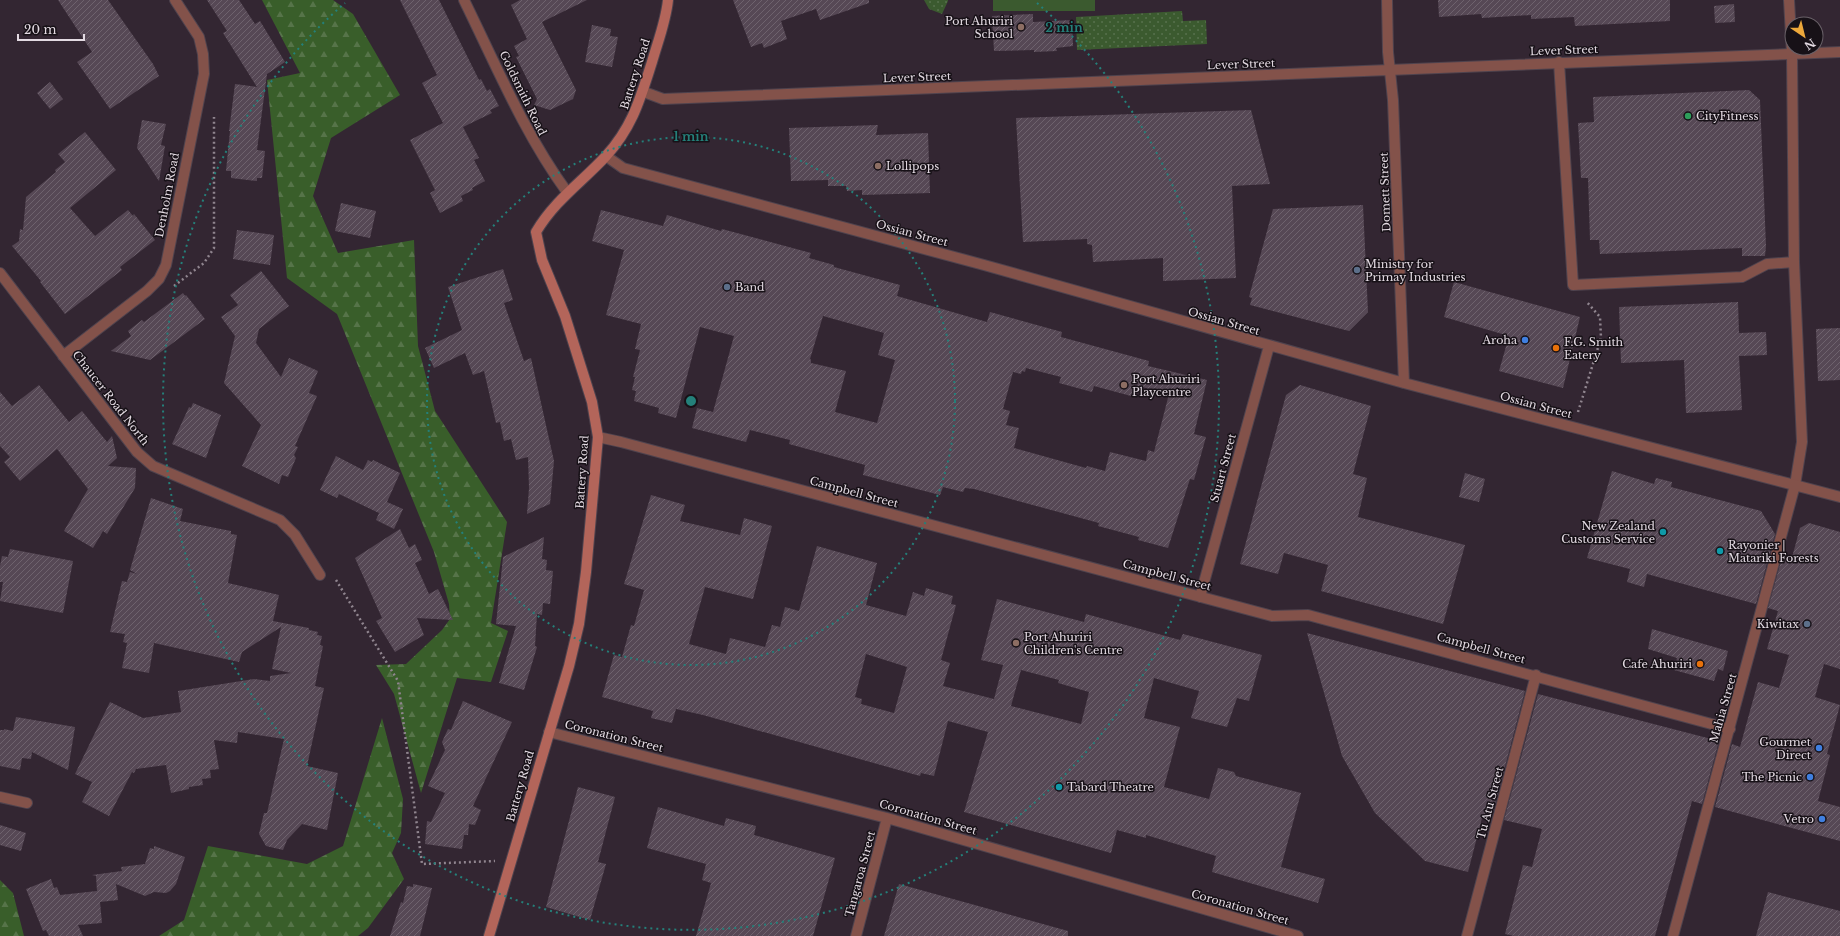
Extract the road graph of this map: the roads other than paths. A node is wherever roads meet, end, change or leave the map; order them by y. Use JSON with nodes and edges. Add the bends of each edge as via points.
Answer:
{"nodes":[{"id":1,"x":175,"y":0,"type":"edge"},
{"id":2,"x":464,"y":0,"type":"edge"},
{"id":3,"x":668,"y":0,"type":"edge"},
{"id":4,"x":1387,"y":0,"type":"edge"},
{"id":5,"x":1790,"y":0,"type":"edge"},
{"id":6,"x":1791,"y":16,"type":"edge"},
{"id":7,"x":1824,"y":52,"type":"edge"},
{"id":8,"x":1840,"y":52,"type":"edge"},
{"id":9,"x":1784,"y":53,"type":"edge"},
{"id":10,"x":1792,"y":56,"type":"edge"},
{"id":11,"x":1559,"y":62,"type":"junction"},
{"id":12,"x":1390,"y":70,"type":"junction"},
{"id":13,"x":644,"y":92,"type":"junction"},
{"id":14,"x":606,"y":156,"type":"junction"},
{"id":15,"x":567,"y":192,"type":"junction"},
{"id":16,"x":1794,"y":262,"type":"junction"},
{"id":17,"x":0,"y":273,"type":"edge"},
{"id":18,"x":1269,"y":346,"type":"junction"},
{"id":19,"x":63,"y":356,"type":"junction"},
{"id":20,"x":1404,"y":383,"type":"junction"},
{"id":21,"x":598,"y":437,"type":"junction"},
{"id":22,"x":1795,"y":486,"type":"junction"},
{"id":23,"x":1840,"y":497,"type":"edge"},
{"id":24,"x":320,"y":575,"type":"road end"},
{"id":25,"x":1200,"y":597,"type":"junction"},
{"id":26,"x":1536,"y":676,"type":"junction"},
{"id":27,"x":1730,"y":728,"type":"junction"},
{"id":28,"x":549,"y":732,"type":"junction"},
{"id":29,"x":0,"y":797,"type":"edge"},
{"id":30,"x":27,"y":804,"type":"dead end"},
{"id":31,"x":888,"y":818,"type":"junction"},
{"id":32,"x":489,"y":936,"type":"edge"},
{"id":33,"x":856,"y":936,"type":"edge"},
{"id":34,"x":1298,"y":936,"type":"edge"},
{"id":35,"x":1467,"y":936,"type":"edge"},
{"id":36,"x":1673,"y":936,"type":"edge"}],
"edges":[{"from":1,"to":19,"type":"street","name":"Denholm Road","via":[[199,37],[204,74],[166,264],[147,291]]},
{"from":2,"to":15,"type":"street","name":"Goldsmith Road","via":[[531,136],[545,162]]},
{"from":3,"to":13,"type":"street","name":"Battery Road"},
{"from":4,"to":12,"type":"street","name":"Domett Street"},
{"from":5,"to":6,"type":"street","name":"Mahia Street"},
{"from":7,"to":8,"type":"street","name":"Lever Street"},
{"from":9,"to":11,"type":"street","name":"Lever Street"},
{"from":10,"to":16,"type":"street","name":"Mahia Street"},
{"from":11,"to":12,"type":"street","name":"Lever Street"},
{"from":11,"to":16,"type":"street","via":[[1573,285],[1742,277],[1767,264]]},
{"from":12,"to":13,"type":"street","name":"Lever Street","via":[[663,99]]},
{"from":12,"to":20,"type":"street","name":"Domett Street"},
{"from":13,"to":14,"type":"street","name":"Battery Road","via":[[632,119]]},
{"from":14,"to":15,"type":"street","name":"Battery Road"},
{"from":14,"to":18,"type":"street","name":"Ossian Street","via":[[623,168],[984,265]]},
{"from":15,"to":21,"type":"street","name":"Battery Road","via":[[536,232],[542,260],[565,316],[592,402]]},
{"from":16,"to":22,"type":"street","name":"Mahia Street","via":[[1802,442]]},
{"from":17,"to":19,"type":"street","name":"Chaucer Road North"},
{"from":18,"to":20,"type":"street","name":"Ossian Street"},
{"from":18,"to":25,"type":"street","name":"Stuart Street"},
{"from":19,"to":24,"type":"street","name":"Chaucer Road North","via":[[137,452],[153,466],[280,520],[295,535]]},
{"from":20,"to":22,"type":"street","name":"Ossian Street"},
{"from":21,"to":25,"type":"street","name":"Campbell Street"},
{"from":21,"to":28,"type":"street","name":"Battery Road","via":[[579,624]]},
{"from":22,"to":23,"type":"street","name":"Ossian Street"},
{"from":22,"to":27,"type":"street","name":"Mahia Street"},
{"from":25,"to":26,"type":"street","name":"Campbell Street","via":[[1272,616],[1308,615]]},
{"from":26,"to":27,"type":"street","name":"Campbell Street"},
{"from":26,"to":35,"type":"street","name":"Tu Atu Street"},
{"from":27,"to":36,"type":"street","name":"Mahia Street"},
{"from":28,"to":31,"type":"street","name":"Coronation Street"},
{"from":28,"to":32,"type":"street","name":"Battery Road"},
{"from":29,"to":30,"type":"street"},
{"from":31,"to":33,"type":"street","name":"Tangaroa Street"},
{"from":31,"to":34,"type":"street","name":"Coronation Street"}]}
